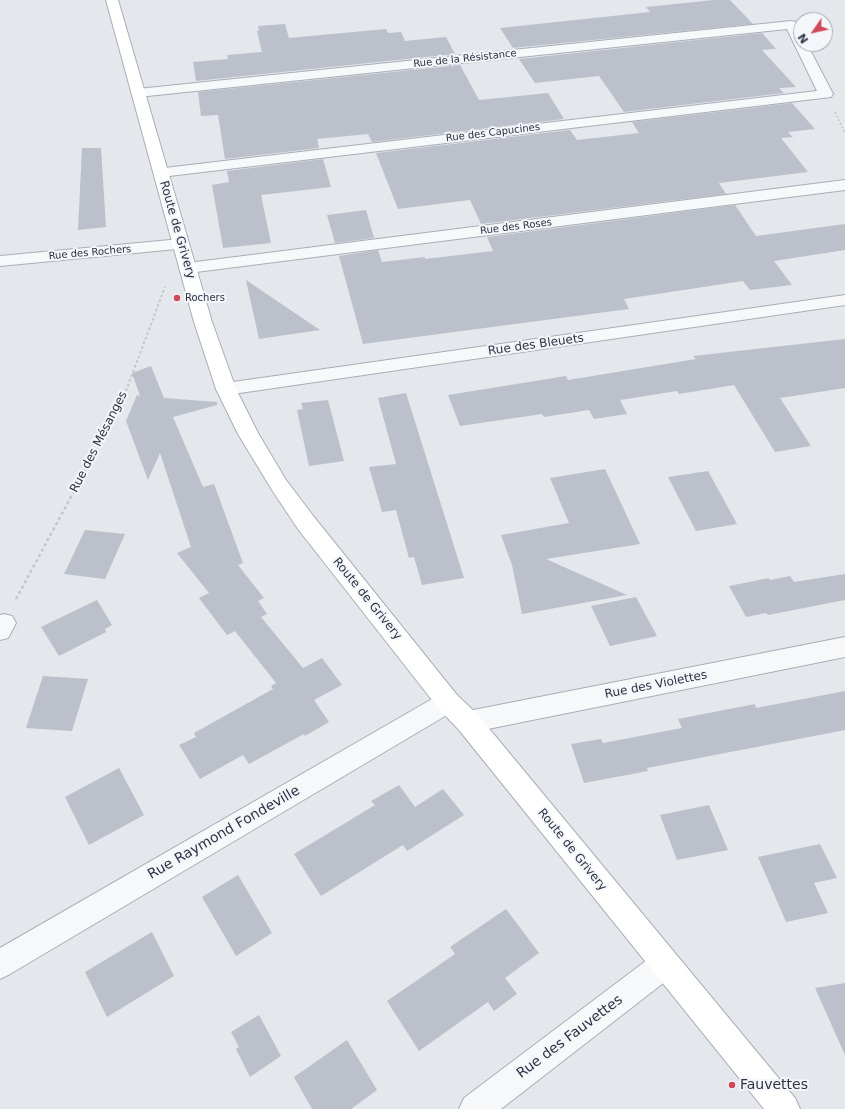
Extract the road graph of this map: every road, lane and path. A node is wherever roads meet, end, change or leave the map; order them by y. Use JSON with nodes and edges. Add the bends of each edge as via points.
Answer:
{"nodes":[{"id":1,"x":112,"y":0,"type":"edge"},
{"id":2,"x":138,"y":93,"type":"junction"},
{"id":3,"x":826,"y":94,"type":"joint"},
{"id":4,"x":161,"y":172,"type":"junction"},
{"id":5,"x":845,"y":185,"type":"edge"},
{"id":6,"x":181,"y":244,"type":"junction"},
{"id":7,"x":0,"y":261,"type":"edge"},
{"id":8,"x":188,"y":268,"type":"junction"},
{"id":9,"x":845,"y":300,"type":"edge"},
{"id":10,"x":226,"y":389,"type":"junction"},
{"id":11,"x":2,"y":627,"type":"edge"},
{"id":12,"x":845,"y":647,"type":"edge"},
{"id":13,"x":448,"y":702,"type":"junction"},
{"id":14,"x":468,"y":722,"type":"junction"},
{"id":15,"x":0,"y":964,"type":"edge"},
{"id":16,"x":665,"y":964,"type":"junction"},
{"id":17,"x":474,"y":1109,"type":"edge"},
{"id":18,"x":784,"y":1109,"type":"edge"}],
"edges":[{"from":1,"to":2,"type":"street","name":"Route de Grivery"},
{"from":2,"to":3,"type":"street","name":"Rue de la Résistance","via":[[791,25]]},
{"from":2,"to":4,"type":"street","name":"Route de Grivery"},
{"from":3,"to":4,"type":"street","name":"Rue des Capucines"},
{"from":4,"to":6,"type":"street","name":"Route de Grivery"},
{"from":5,"to":8,"type":"street","name":"Rue des Roses"},
{"from":6,"to":7,"type":"street","name":"Rue des Rochers"},
{"from":6,"to":8,"type":"street","name":"Route de Grivery"},
{"from":6,"to":11,"type":"path","name":"Rue des Mésanges","via":[[121,404]]},
{"from":8,"to":10,"type":"street","name":"Route de Grivery"},
{"from":9,"to":10,"type":"street","name":"Rue des Bleuets"},
{"from":10,"to":13,"type":"street","name":"Route de Grivery","via":[[248,434],[306,523]]},
{"from":12,"to":14,"type":"street","name":"Rue des Violettes"},
{"from":13,"to":14,"type":"street","name":"Route de Grivery"},
{"from":13,"to":15,"type":"street","name":"Rue Raymond Fondeville"},
{"from":14,"to":16,"type":"street","name":"Route de Grivery"},
{"from":16,"to":17,"type":"street","name":"Rue des Fauvettes"},
{"from":16,"to":18,"type":"street","name":"Route de Grivery"}]}
